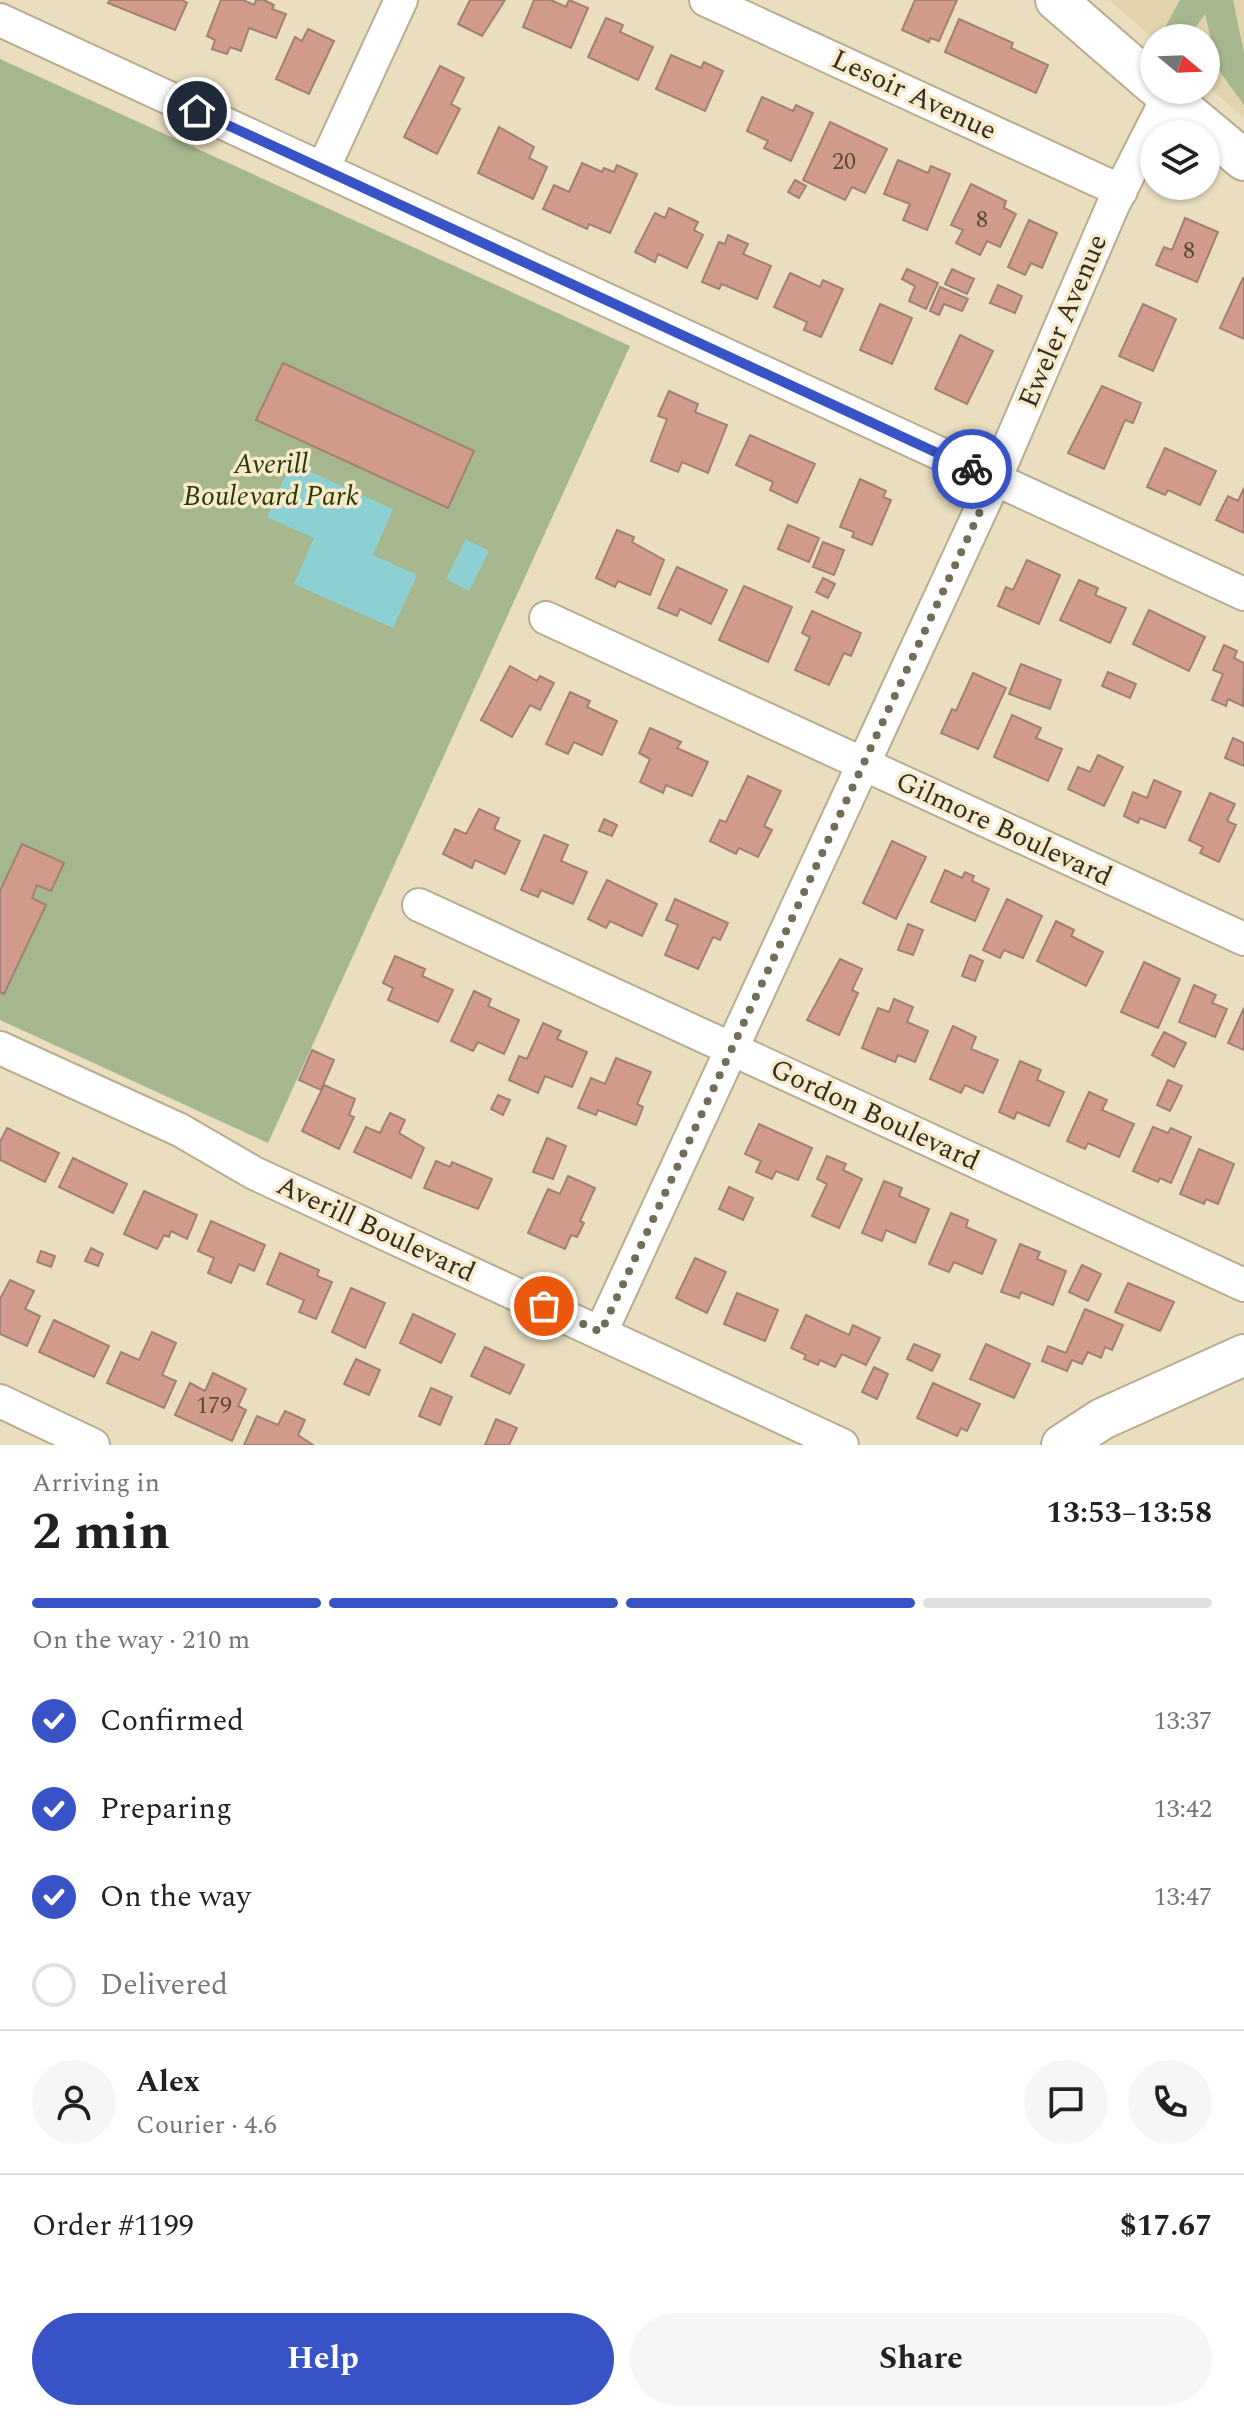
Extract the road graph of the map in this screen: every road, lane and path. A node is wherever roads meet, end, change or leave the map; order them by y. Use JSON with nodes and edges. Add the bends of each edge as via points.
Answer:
{"nodes":[{"id":1,"x":401,"y":0,"type":"edge"},
{"id":2,"x":706,"y":0,"type":"edge"},
{"id":3,"x":1057,"y":0,"type":"edge"},
{"id":4,"x":0,"y":20,"type":"edge"},
{"id":5,"x":1140,"y":73,"type":"edge"},
{"id":6,"x":1155,"y":104,"type":"edge"},
{"id":7,"x":1176,"y":104,"type":"edge"},
{"id":8,"x":1244,"y":160,"type":"edge"},
{"id":9,"x":323,"y":169,"type":"junction"},
{"id":10,"x":1121,"y":191,"type":"junction"},
{"id":11,"x":995,"y":479,"type":"junction"},
{"id":12,"x":1244,"y":594,"type":"edge"},
{"id":13,"x":546,"y":618,"type":"dead end"},
{"id":14,"x":863,"y":763,"type":"junction"},
{"id":15,"x":419,"y":905,"type":"dead end"},
{"id":16,"x":1244,"y":939,"type":"edge"},
{"id":17,"x":0,"y":1048,"type":"edge"},
{"id":18,"x":731,"y":1049,"type":"junction"},
{"id":19,"x":1244,"y":1285,"type":"edge"},
{"id":20,"x":601,"y":1332,"type":"junction"},
{"id":21,"x":1237,"y":1365,"type":"edge"},
{"id":22,"x":0,"y":1401,"type":"edge"},
{"id":23,"x":93,"y":1445,"type":"edge"},
{"id":24,"x":842,"y":1445,"type":"edge"},
{"id":25,"x":1062,"y":1445,"type":"edge"}],
"edges":[{"from":1,"to":9,"type":"street"},
{"from":2,"to":10,"type":"street","name":"Lesoir Avenue"},
{"from":3,"to":5,"type":"main road"},
{"from":4,"to":9,"type":"street"},
{"from":6,"to":10,"type":"street","name":"Eweler Avenue"},
{"from":7,"to":8,"type":"main road"},
{"from":9,"to":11,"type":"street"},
{"from":10,"to":11,"type":"street","name":"Eweler Avenue"},
{"from":11,"to":12,"type":"street"},
{"from":11,"to":14,"type":"street","name":"Eweler Avenue"},
{"from":13,"to":14,"type":"street","name":"Gilmore Boulevard"},
{"from":14,"to":16,"type":"street","name":"Gilmore Boulevard"},
{"from":14,"to":18,"type":"street","name":"Eweler Avenue"},
{"from":15,"to":18,"type":"street","name":"Gordon Boulevard"},
{"from":17,"to":20,"type":"street","name":"Averill Boulevard","via":[[180,1130],[254,1173]]},
{"from":18,"to":19,"type":"street","name":"Gordon Boulevard"},
{"from":18,"to":20,"type":"street","name":"Eweler Avenue"},
{"from":20,"to":24,"type":"street","name":"Averill Boulevard"},
{"from":21,"to":25,"type":"main road","via":[[1102,1419]]},
{"from":22,"to":23,"type":"street"}]}
